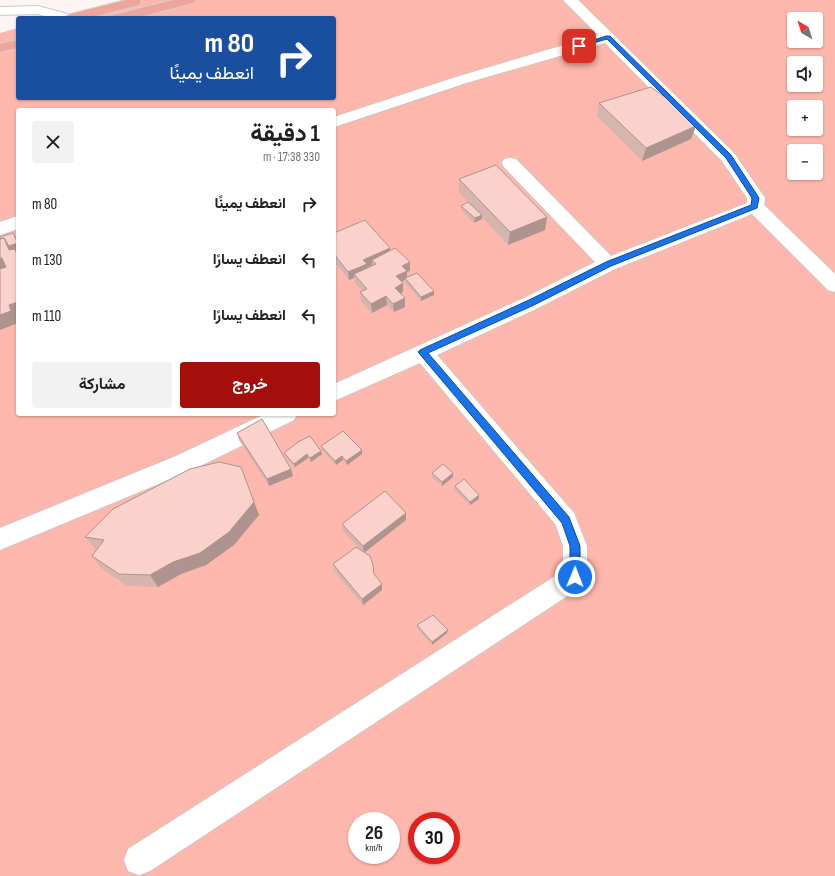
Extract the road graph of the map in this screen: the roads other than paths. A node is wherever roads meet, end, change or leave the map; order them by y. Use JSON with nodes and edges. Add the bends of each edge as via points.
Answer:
{"nodes":[{"id":1,"x":143,"y":0,"type":"edge"},
{"id":2,"x":189,"y":0,"type":"edge"},
{"id":3,"x":570,"y":0,"type":"edge"},
{"id":4,"x":0,"y":11,"type":"edge"},
{"id":5,"x":60,"y":16,"type":"edge"},
{"id":6,"x":80,"y":16,"type":"edge"},
{"id":7,"x":126,"y":16,"type":"edge"},
{"id":8,"x":16,"y":32,"type":"edge"},
{"id":9,"x":0,"y":36,"type":"edge"},
{"id":10,"x":608,"y":37,"type":"junction"},
{"id":11,"x":16,"y":44,"type":"edge"},
{"id":12,"x":0,"y":48,"type":"edge"},
{"id":13,"x":336,"y":121,"type":"edge"},
{"id":14,"x":510,"y":163,"type":"dead end"},
{"id":15,"x":755,"y":206,"type":"junction"},
{"id":16,"x":16,"y":223,"type":"edge"},
{"id":17,"x":0,"y":228,"type":"edge"},
{"id":18,"x":608,"y":264,"type":"junction"},
{"id":19,"x":835,"y":285,"type":"edge"},
{"id":20,"x":423,"y":352,"type":"junction"},
{"id":21,"x":336,"y":392,"type":"edge"},
{"id":22,"x":282,"y":416,"type":"edge"},
{"id":23,"x":0,"y":539,"type":"edge"},
{"id":24,"x":139,"y":860,"type":"dead end"}],
"edges":[{"from":1,"to":6,"type":"main road"},
{"from":2,"to":7,"type":"main road"},
{"from":3,"to":10,"type":"street"},
{"from":4,"to":5,"type":"street","via":[[38,10]]},
{"from":8,"to":9,"type":"main road"},
{"from":10,"to":13,"type":"street","via":[[461,80]]},
{"from":10,"to":15,"type":"street","via":[[728,157],[756,198]]},
{"from":11,"to":12,"type":"main road"},
{"from":14,"to":18,"type":"street"},
{"from":15,"to":18,"type":"street"},
{"from":15,"to":19,"type":"street"},
{"from":16,"to":17,"type":"street"},
{"from":18,"to":20,"type":"street"},
{"from":20,"to":21,"type":"street"},
{"from":20,"to":24,"type":"street","via":[[566,520],[575,546],[575,577]]},
{"from":22,"to":23,"type":"street","via":[[184,463]]}]}
